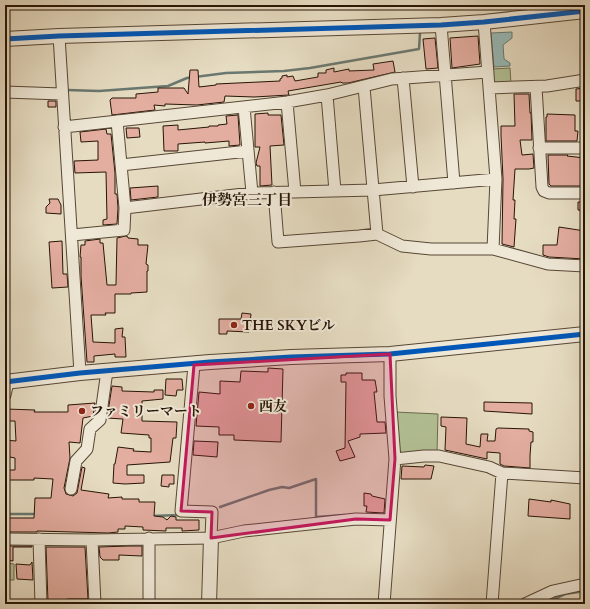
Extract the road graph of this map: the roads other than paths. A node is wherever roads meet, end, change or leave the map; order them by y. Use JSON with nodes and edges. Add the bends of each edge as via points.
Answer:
{"nodes":[{"id":1,"x":585,"y":11,"type":"edge"},
{"id":2,"x":484,"y":22,"type":"junction"},
{"id":3,"x":440,"y":25,"type":"junction"},
{"id":4,"x":59,"y":36,"type":"junction"},
{"id":5,"x":5,"y":39,"type":"edge"},
{"id":6,"x":488,"y":72,"type":"junction"},
{"id":7,"x":446,"y":74,"type":"junction"},
{"id":8,"x":404,"y":78,"type":"junction"},
{"id":9,"x":585,"y":80,"type":"edge"},
{"id":10,"x":364,"y":87,"type":"junction"},
{"id":11,"x":536,"y":87,"type":"junction"},
{"id":12,"x":490,"y":88,"type":"junction"},
{"id":13,"x":5,"y":92,"type":"edge"},
{"id":14,"x":62,"y":94,"type":"junction"},
{"id":15,"x":327,"y":96,"type":"junction"},
{"id":16,"x":287,"y":102,"type":"junction"},
{"id":17,"x":244,"y":107,"type":"junction"},
{"id":18,"x":117,"y":121,"type":"junction"},
{"id":19,"x":64,"y":127,"type":"junction"},
{"id":20,"x":539,"y":148,"type":"junction"},
{"id":21,"x":585,"y":148,"type":"edge"},
{"id":22,"x":248,"y":151,"type":"junction"},
{"id":23,"x":121,"y":165,"type":"junction"},
{"id":24,"x":496,"y":179,"type":"junction"},
{"id":25,"x":454,"y":183,"type":"junction"},
{"id":26,"x":413,"y":187,"type":"junction"},
{"id":27,"x":374,"y":190,"type":"junction"},
{"id":28,"x":335,"y":191,"type":"junction"},
{"id":29,"x":274,"y":192,"type":"junction"},
{"id":30,"x":295,"y":192,"type":"junction"},
{"id":31,"x":252,"y":193,"type":"junction"},
{"id":32,"x":585,"y":193,"type":"edge"},
{"id":33,"x":125,"y":208,"type":"junction"},
{"id":34,"x":377,"y":234,"type":"junction"},
{"id":35,"x":72,"y":235,"type":"junction"},
{"id":36,"x":493,"y":249,"type":"junction"},
{"id":37,"x":585,"y":266,"type":"edge"},
{"id":38,"x":585,"y":334,"type":"edge"},
{"id":39,"x":390,"y":354,"type":"junction"},
{"id":40,"x":194,"y":364,"type":"junction"},
{"id":41,"x":107,"y":371,"type":"junction"},
{"id":42,"x":80,"y":373,"type":"junction"},
{"id":43,"x":6,"y":386,"type":"edge"},
{"id":44,"x":395,"y":459,"type":"junction"},
{"id":45,"x":502,"y":473,"type":"junction"},
{"id":46,"x":585,"y":478,"type":"edge"},
{"id":47,"x":71,"y":489,"type":"dead end"},
{"id":48,"x":390,"y":520,"type":"junction"},
{"id":49,"x":149,"y":538,"type":"junction"},
{"id":50,"x":211,"y":538,"type":"junction"},
{"id":51,"x":5,"y":539,"type":"edge"},
{"id":52,"x":39,"y":539,"type":"junction"},
{"id":53,"x":92,"y":540,"type":"junction"},
{"id":54,"x":585,"y":584,"type":"edge"},
{"id":55,"x":41,"y":604,"type":"edge"},
{"id":56,"x":95,"y":604,"type":"edge"},
{"id":57,"x":149,"y":604,"type":"edge"},
{"id":58,"x":209,"y":604,"type":"edge"},
{"id":59,"x":384,"y":604,"type":"edge"},
{"id":60,"x":492,"y":604,"type":"edge"},
{"id":61,"x":525,"y":604,"type":"edge"}],
"edges":[{"from":1,"to":2,"type":"street"},
{"from":2,"to":3,"type":"street"},
{"from":2,"to":6,"type":"street"},
{"from":3,"to":4,"type":"street"},
{"from":3,"to":7,"type":"street"},
{"from":4,"to":5,"type":"street"},
{"from":4,"to":14,"type":"street"},
{"from":6,"to":7,"type":"street"},
{"from":6,"to":12,"type":"street"},
{"from":7,"to":8,"type":"street"},
{"from":7,"to":25,"type":"street"},
{"from":8,"to":10,"type":"street"},
{"from":8,"to":26,"type":"street"},
{"from":9,"to":11,"type":"street"},
{"from":10,"to":15,"type":"street"},
{"from":10,"to":27,"type":"street"},
{"from":11,"to":12,"type":"street"},
{"from":11,"to":20,"type":"street"},
{"from":12,"to":24,"type":"street"},
{"from":13,"to":14,"type":"street"},
{"from":14,"to":19,"type":"street"},
{"from":15,"to":16,"type":"street"},
{"from":15,"to":28,"type":"street"},
{"from":16,"to":17,"type":"street"},
{"from":16,"to":30,"type":"street"},
{"from":17,"to":18,"type":"street"},
{"from":17,"to":22,"type":"street"},
{"from":18,"to":19,"type":"street"},
{"from":18,"to":23,"type":"street"},
{"from":19,"to":35,"type":"street"},
{"from":20,"to":21,"type":"street"},
{"from":20,"to":32,"type":"street","via":[[544,191]]},
{"from":22,"to":23,"type":"street"},
{"from":22,"to":31,"type":"street"},
{"from":23,"to":33,"type":"street"},
{"from":24,"to":25,"type":"street"},
{"from":24,"to":36,"type":"street"},
{"from":25,"to":26,"type":"street"},
{"from":26,"to":27,"type":"street"},
{"from":27,"to":28,"type":"street"},
{"from":27,"to":34,"type":"street"},
{"from":28,"to":30,"type":"street"},
{"from":29,"to":30,"type":"street"},
{"from":29,"to":31,"type":"street"},
{"from":29,"to":34,"type":"street","via":[[278,242]]},
{"from":31,"to":33,"type":"street"},
{"from":33,"to":35,"type":"street","via":[[124,230]]},
{"from":34,"to":36,"type":"street","via":[[402,246],[431,249]]},
{"from":35,"to":42,"type":"street"},
{"from":36,"to":37,"type":"street","via":[[548,264]]},
{"from":38,"to":39,"type":"street"},
{"from":39,"to":40,"type":"street"},
{"from":39,"to":44,"type":"street"},
{"from":40,"to":41,"type":"street"},
{"from":40,"to":50,"type":"street","via":[[181,511],[212,512]]},
{"from":41,"to":42,"type":"street"},
{"from":41,"to":47,"type":"street","via":[[100,420],[90,429],[87,449],[76,461]]},
{"from":42,"to":43,"type":"street"},
{"from":44,"to":45,"type":"street","via":[[439,456],[489,467]]},
{"from":44,"to":48,"type":"street"},
{"from":45,"to":46,"type":"street"},
{"from":45,"to":60,"type":"street"},
{"from":48,"to":50,"type":"street","via":[[356,519],[244,531]]},
{"from":48,"to":59,"type":"street"},
{"from":49,"to":50,"type":"street"},
{"from":49,"to":53,"type":"street"},
{"from":49,"to":57,"type":"street"},
{"from":50,"to":58,"type":"street"},
{"from":51,"to":52,"type":"street"},
{"from":52,"to":53,"type":"street"},
{"from":52,"to":55,"type":"street"},
{"from":53,"to":56,"type":"street"},
{"from":54,"to":61,"type":"street","via":[[553,591]]}]}
